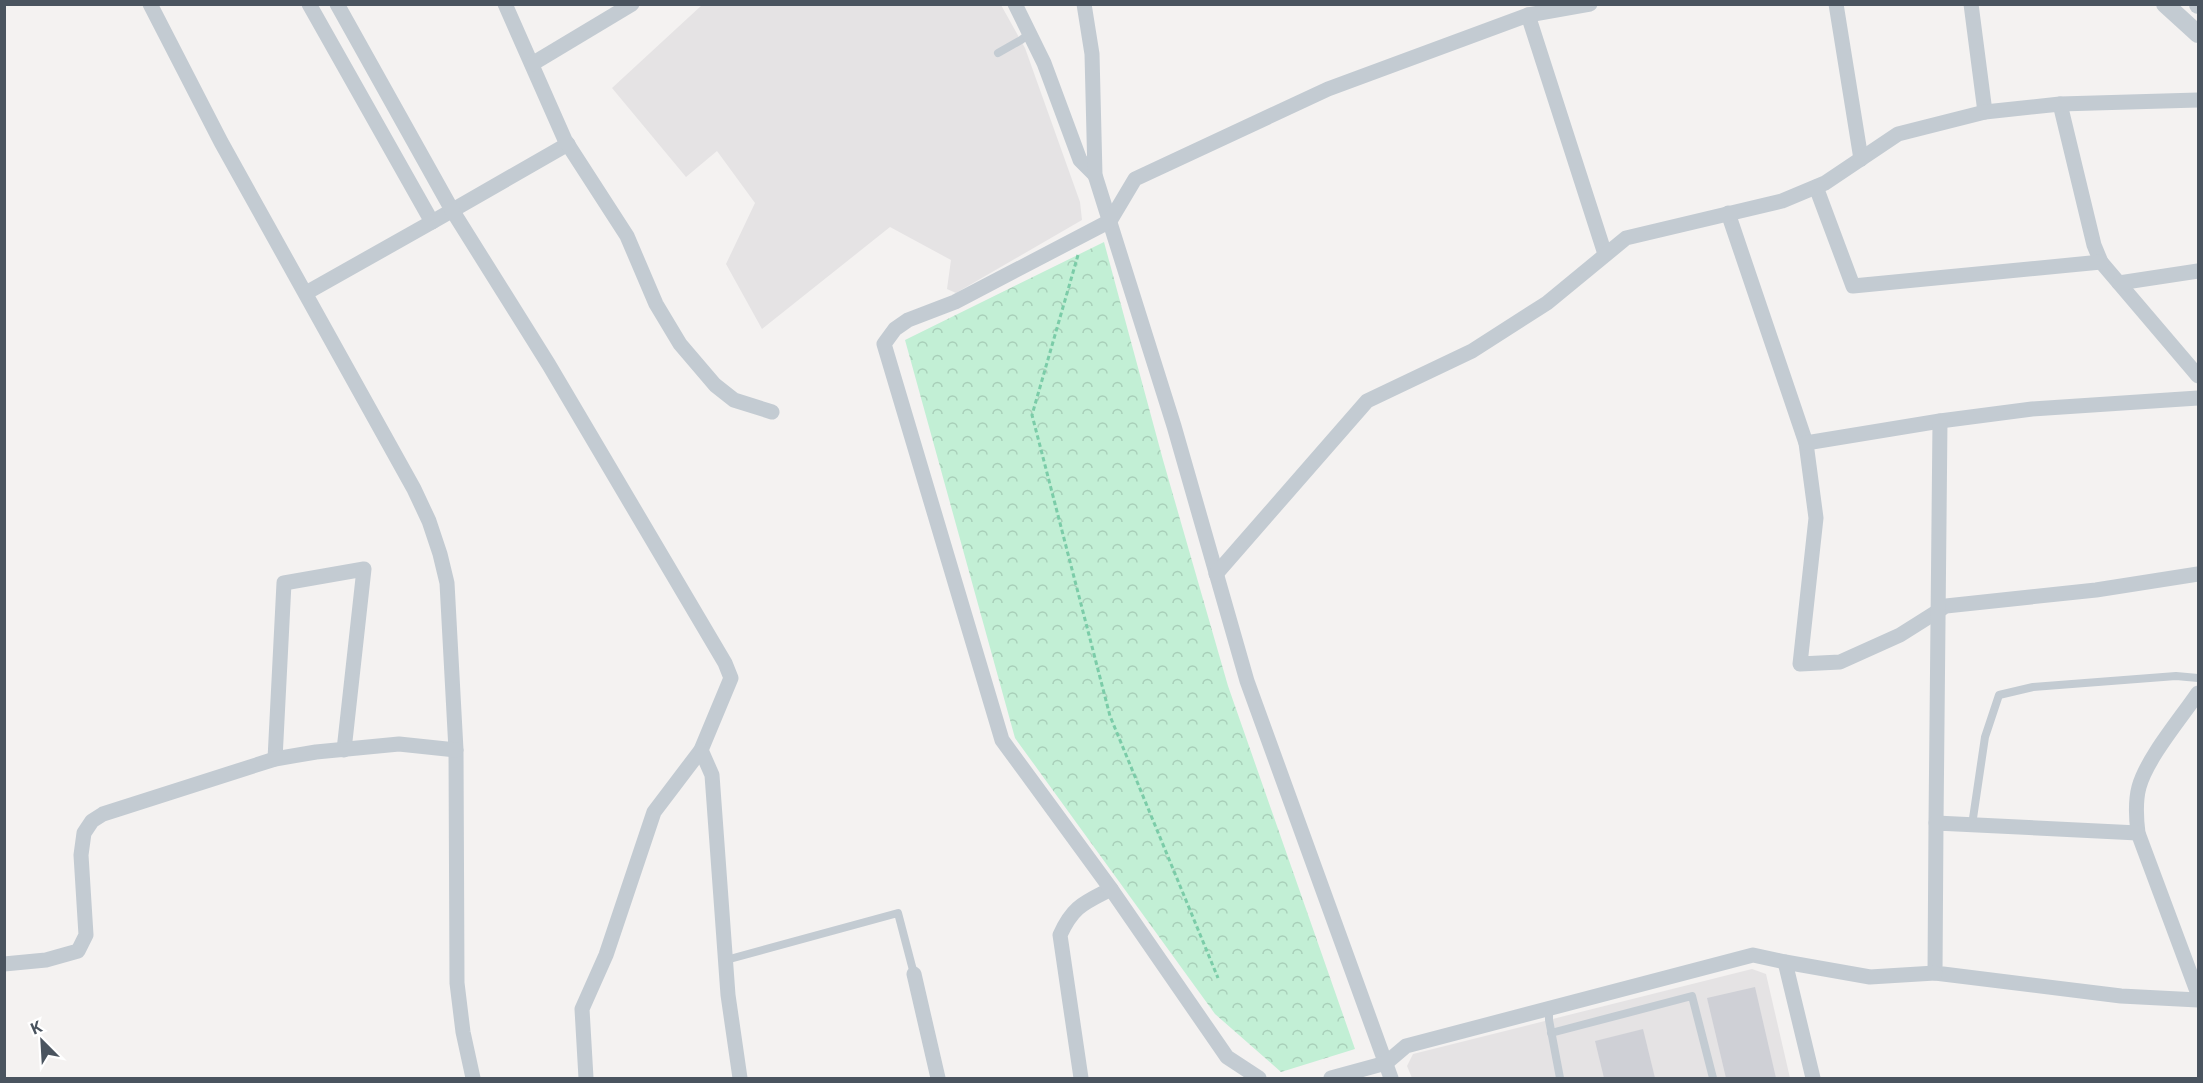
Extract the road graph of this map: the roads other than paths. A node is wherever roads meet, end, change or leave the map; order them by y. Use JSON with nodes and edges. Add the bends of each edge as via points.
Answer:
{"nodes":[{"id":1,"x":150,"y":4,"type":"edge"},
{"id":2,"x":309,"y":4,"type":"edge"},
{"id":3,"x":337,"y":4,"type":"edge"},
{"id":4,"x":505,"y":4,"type":"edge"},
{"id":5,"x":632,"y":4,"type":"edge"},
{"id":6,"x":1015,"y":4,"type":"edge"},
{"id":7,"x":1084,"y":4,"type":"edge"},
{"id":8,"x":1590,"y":4,"type":"edge"},
{"id":9,"x":1836,"y":4,"type":"edge"},
{"id":10,"x":1971,"y":4,"type":"edge"},
{"id":11,"x":2165,"y":4,"type":"edge"},
{"id":12,"x":1528,"y":15,"type":"junction"},
{"id":13,"x":1029,"y":34,"type":"junction"},
{"id":14,"x":2199,"y":34,"type":"edge"},
{"id":15,"x":998,"y":52,"type":"dead end"},
{"id":16,"x":532,"y":64,"type":"junction"},
{"id":17,"x":2199,"y":100,"type":"edge"},
{"id":18,"x":2060,"y":104,"type":"junction"},
{"id":19,"x":1985,"y":112,"type":"junction"},
{"id":20,"x":568,"y":144,"type":"junction"},
{"id":21,"x":1861,"y":159,"type":"junction"},
{"id":22,"x":1095,"y":175,"type":"junction"},
{"id":23,"x":1816,"y":187,"type":"junction"},
{"id":24,"x":452,"y":210,"type":"junction"},
{"id":25,"x":1728,"y":213,"type":"junction"},
{"id":26,"x":1110,"y":221,"type":"junction"},
{"id":27,"x":432,"y":222,"type":"junction"},
{"id":28,"x":1605,"y":254,"type":"junction"},
{"id":29,"x":2101,"y":262,"type":"junction"},
{"id":30,"x":2199,"y":271,"type":"edge"},
{"id":31,"x":2119,"y":283,"type":"junction"},
{"id":32,"x":306,"y":293,"type":"junction"},
{"id":33,"x":2199,"y":376,"type":"edge"},
{"id":34,"x":2199,"y":398,"type":"edge"},
{"id":35,"x":772,"y":412,"type":"dead end"},
{"id":36,"x":1940,"y":421,"type":"junction"},
{"id":37,"x":1806,"y":443,"type":"junction"},
{"id":38,"x":1216,"y":573,"type":"junction"},
{"id":39,"x":2199,"y":574,"type":"edge"},
{"id":40,"x":1939,"y":610,"type":"junction"},
{"id":41,"x":2199,"y":678,"type":"edge"},
{"id":42,"x":2199,"y":693,"type":"edge"},
{"id":43,"x":344,"y":750,"type":"junction"},
{"id":44,"x":456,"y":750,"type":"junction"},
{"id":45,"x":701,"y":750,"type":"junction"},
{"id":46,"x":275,"y":759,"type":"junction"},
{"id":47,"x":1936,"y":823,"type":"junction"},
{"id":48,"x":1972,"y":826,"type":"junction"},
{"id":49,"x":2138,"y":833,"type":"junction"},
{"id":50,"x":1111,"y":889,"type":"junction"},
{"id":51,"x":726,"y":960,"type":"junction"},
{"id":52,"x":1785,"y":962,"type":"junction"},
{"id":53,"x":4,"y":964,"type":"edge"},
{"id":54,"x":1935,"y":973,"type":"junction"},
{"id":55,"x":914,"y":974,"type":"joint"},
{"id":56,"x":2199,"y":994,"type":"edge"},
{"id":57,"x":2199,"y":1000,"type":"edge"},
{"id":58,"x":1549,"y":1008,"type":"junction"},
{"id":59,"x":1551,"y":1034,"type":"junction"},
{"id":60,"x":1386,"y":1063,"type":"junction"},
{"id":61,"x":473,"y":1078,"type":"edge"},
{"id":62,"x":586,"y":1078,"type":"edge"},
{"id":63,"x":740,"y":1078,"type":"edge"},
{"id":64,"x":938,"y":1078,"type":"edge"},
{"id":65,"x":1081,"y":1078,"type":"edge"},
{"id":66,"x":1257,"y":1078,"type":"edge"},
{"id":67,"x":1331,"y":1078,"type":"edge"},
{"id":68,"x":1391,"y":1078,"type":"edge"},
{"id":69,"x":1560,"y":1078,"type":"edge"},
{"id":70,"x":1713,"y":1078,"type":"edge"},
{"id":71,"x":1813,"y":1078,"type":"edge"}],
"edges":[{"from":1,"to":32,"type":"street","via":[[220,142]]},
{"from":2,"to":27,"type":"street"},
{"from":3,"to":24,"type":"street"},
{"from":4,"to":16,"type":"street"},
{"from":5,"to":16,"type":"street"},
{"from":6,"to":13,"type":"street"},
{"from":7,"to":22,"type":"street","via":[[1092,54]]},
{"from":8,"to":12,"type":"street"},
{"from":9,"to":21,"type":"street"},
{"from":10,"to":19,"type":"street"},
{"from":11,"to":14,"type":"street"},
{"from":12,"to":26,"type":"street","via":[[1328,89],[1135,179]]},
{"from":12,"to":28,"type":"street"},
{"from":13,"to":15,"type":"lane"},
{"from":13,"to":22,"type":"street","via":[[1044,63],[1080,160]]},
{"from":16,"to":20,"type":"street"},
{"from":17,"to":18,"type":"street"},
{"from":18,"to":19,"type":"street"},
{"from":18,"to":29,"type":"street"},
{"from":19,"to":21,"type":"street","via":[[1898,134]]},
{"from":20,"to":24,"type":"street"},
{"from":20,"to":35,"type":"street","via":[[627,236],[656,304],[680,344],[715,385],[734,400]]},
{"from":21,"to":23,"type":"street"},
{"from":22,"to":26,"type":"street"},
{"from":23,"to":25,"type":"street","via":[[1782,201]]},
{"from":23,"to":29,"type":"street","via":[[1853,286]]},
{"from":24,"to":27,"type":"street"},
{"from":24,"to":45,"type":"street","via":[[549,365],[725,663],[731,678]]},
{"from":25,"to":28,"type":"street","via":[[1626,238]]},
{"from":25,"to":37,"type":"street"},
{"from":26,"to":38,"type":"street"},
{"from":26,"to":50,"type":"street","via":[[955,302],[908,320],[884,344],[1002,740]]},
{"from":27,"to":32,"type":"street"},
{"from":28,"to":38,"type":"street","via":[[1547,303],[1472,351],[1368,401]]},
{"from":29,"to":31,"type":"street"},
{"from":30,"to":31,"type":"street"},
{"from":31,"to":33,"type":"street"},
{"from":32,"to":44,"type":"street","via":[[414,489],[440,554],[450,617]]},
{"from":34,"to":36,"type":"street","via":[[2032,409]]},
{"from":36,"to":37,"type":"street"},
{"from":36,"to":40,"type":"street"},
{"from":37,"to":40,"type":"street","via":[[1816,518],[1800,664],[1840,662],[1900,635]]},
{"from":38,"to":60,"type":"street","via":[[1247,681]]},
{"from":39,"to":40,"type":"street","via":[[1946,606]]},
{"from":40,"to":47,"type":"street"},
{"from":41,"to":48,"type":"lane","via":[[2176,676],[2033,687],[1999,695],[1985,737]]},
{"from":42,"to":49,"type":"street","via":[[2147,768],[2137,799]]},
{"from":43,"to":44,"type":"street","via":[[399,744]]},
{"from":43,"to":46,"type":"street"},
{"from":43,"to":46,"type":"street","via":[[364,569],[285,584]]},
{"from":44,"to":61,"type":"street","via":[[458,983]]},
{"from":45,"to":51,"type":"street","via":[[712,775]]},
{"from":45,"to":62,"type":"street","via":[[654,812],[606,955],[582,1009]]},
{"from":46,"to":53,"type":"street","via":[[92,820],[84,833],[81,855],[86,935],[78,951],[46,960]]},
{"from":47,"to":48,"type":"street"},
{"from":47,"to":54,"type":"street"},
{"from":48,"to":49,"type":"street"},
{"from":49,"to":56,"type":"street"},
{"from":50,"to":65,"type":"street","via":[[1080,905],[1060,935]]},
{"from":50,"to":66,"type":"street","via":[[1227,1058]]},
{"from":51,"to":55,"type":"lane","via":[[898,913]]},
{"from":51,"to":63,"type":"street"},
{"from":52,"to":54,"type":"street","via":[[1870,977]]},
{"from":52,"to":58,"type":"street","via":[[1753,955]]},
{"from":52,"to":71,"type":"street"},
{"from":54,"to":57,"type":"street","via":[[2121,996]]},
{"from":55,"to":64,"type":"street"},
{"from":58,"to":59,"type":"lane"},
{"from":58,"to":60,"type":"street","via":[[1406,1046]]},
{"from":59,"to":69,"type":"lane"},
{"from":59,"to":70,"type":"lane","via":[[1692,996]]},
{"from":60,"to":67,"type":"street"},
{"from":60,"to":68,"type":"street"}]}
